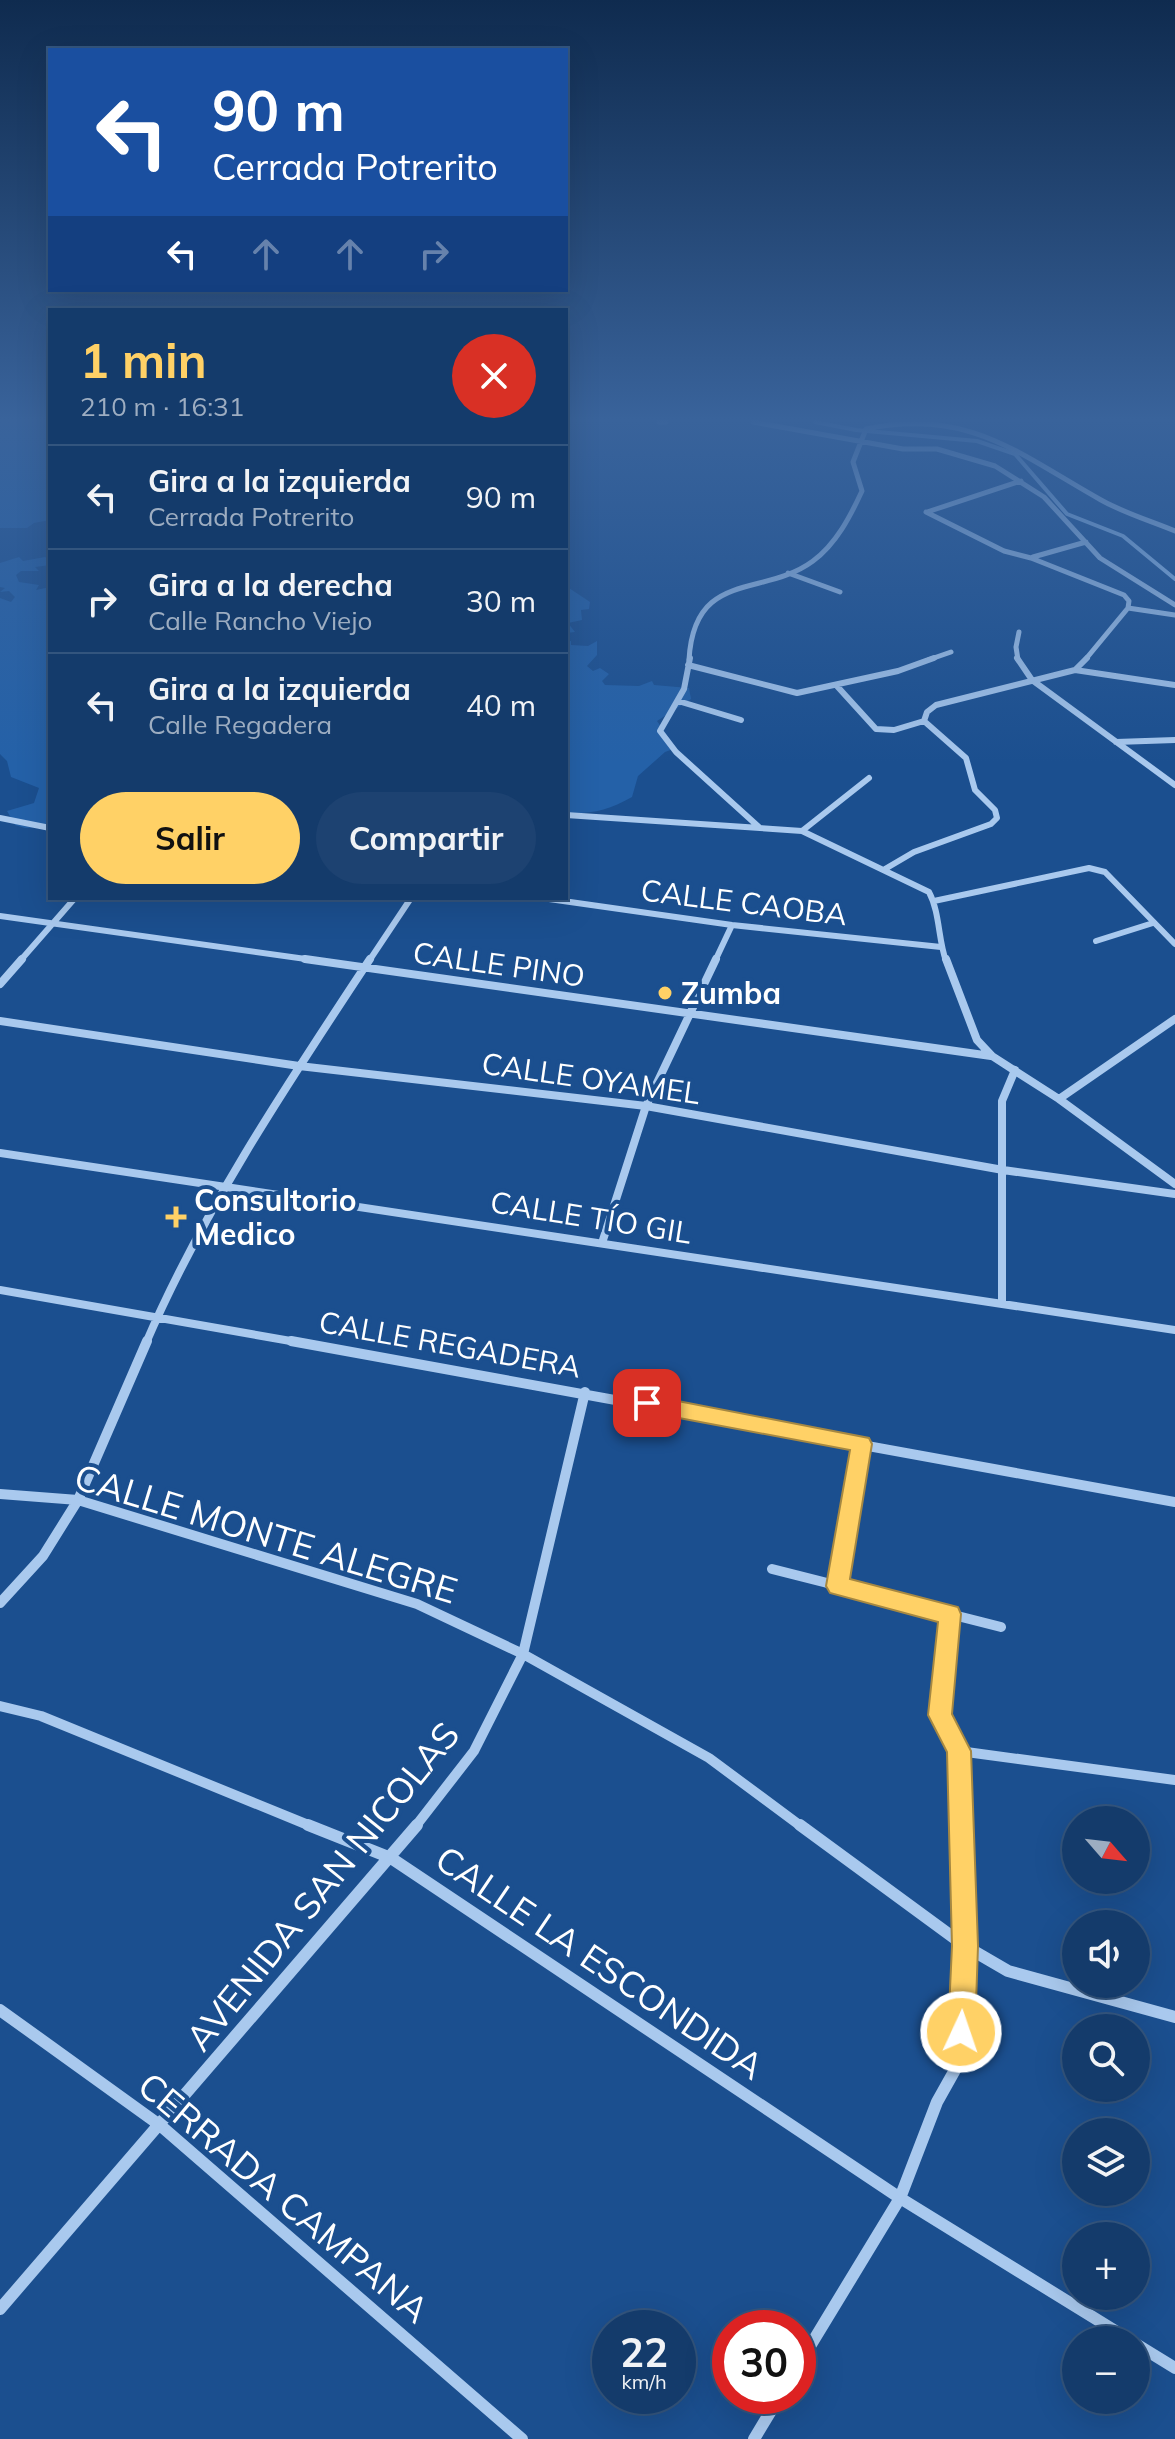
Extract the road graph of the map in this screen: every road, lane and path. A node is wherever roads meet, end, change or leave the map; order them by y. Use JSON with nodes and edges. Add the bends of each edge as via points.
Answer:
{"nodes":[{"id":1,"x":834,"y":536,"type":"edge"},
{"id":2,"x":978,"y":536,"type":"edge"},
{"id":3,"x":1080,"y":536,"type":"edge"},
{"id":4,"x":1086,"y":542,"type":"junction"},
{"id":5,"x":1031,"y":558,"type":"junction"},
{"id":6,"x":787,"y":573,"type":"junction"},
{"id":7,"x":840,"y":592,"type":"dead end"},
{"id":8,"x":1175,"y":605,"type":"edge"},
{"id":9,"x":1128,"y":608,"type":"junction"},
{"id":10,"x":1175,"y":615,"type":"edge"},
{"id":11,"x":1019,"y":632,"type":"dead end"},
{"id":12,"x":951,"y":652,"type":"dead end"},
{"id":13,"x":688,"y":665,"type":"junction"},
{"id":14,"x":1075,"y":670,"type":"junction"},
{"id":15,"x":1032,"y":680,"type":"junction"},
{"id":16,"x":836,"y":685,"type":"junction"},
{"id":17,"x":1175,"y":685,"type":"edge"},
{"id":18,"x":678,"y":701,"type":"junction"},
{"id":19,"x":741,"y":720,"type":"dead end"},
{"id":20,"x":924,"y":721,"type":"junction"},
{"id":21,"x":1175,"y":740,"type":"edge"},
{"id":22,"x":1116,"y":742,"type":"junction"},
{"id":23,"x":869,"y":778,"type":"dead end"},
{"id":24,"x":1175,"y":785,"type":"edge"},
{"id":25,"x":568,"y":815,"type":"edge"},
{"id":26,"x":0,"y":818,"type":"edge"},
{"id":27,"x":48,"y":828,"type":"edge"},
{"id":28,"x":760,"y":828,"type":"junction"},
{"id":29,"x":802,"y":831,"type":"junction"},
{"id":30,"x":885,"y":869,"type":"junction"},
{"id":31,"x":73,"y":900,"type":"edge"},
{"id":32,"x":410,"y":900,"type":"edge"},
{"id":33,"x":556,"y":900,"type":"edge"},
{"id":34,"x":934,"y":901,"type":"junction"},
{"id":35,"x":0,"y":916,"type":"edge"},
{"id":36,"x":1153,"y":923,"type":"junction"},
{"id":37,"x":52,"y":924,"type":"junction"},
{"id":38,"x":732,"y":925,"type":"junction"},
{"id":39,"x":1096,"y":941,"type":"dead end"},
{"id":40,"x":1175,"y":944,"type":"edge"},
{"id":41,"x":941,"y":947,"type":"junction"},
{"id":42,"x":367,"y":968,"type":"junction"},
{"id":43,"x":0,"y":984,"type":"edge"},
{"id":44,"x":691,"y":1013,"type":"junction"},
{"id":45,"x":1175,"y":1019,"type":"edge"},
{"id":46,"x":0,"y":1021,"type":"edge"},
{"id":47,"x":992,"y":1056,"type":"junction"},
{"id":48,"x":299,"y":1066,"type":"junction"},
{"id":49,"x":1015,"y":1070,"type":"junction"},
{"id":50,"x":1059,"y":1099,"type":"junction"},
{"id":51,"x":646,"y":1106,"type":"junction"},
{"id":52,"x":0,"y":1153,"type":"edge"},
{"id":53,"x":1003,"y":1170,"type":"junction"},
{"id":54,"x":1175,"y":1184,"type":"edge"},
{"id":55,"x":227,"y":1187,"type":"junction"},
{"id":56,"x":1175,"y":1194,"type":"edge"},
{"id":57,"x":602,"y":1243,"type":"junction"},
{"id":58,"x":0,"y":1290,"type":"edge"},
{"id":59,"x":1002,"y":1304,"type":"junction"},
{"id":60,"x":157,"y":1317,"type":"junction"},
{"id":61,"x":1175,"y":1330,"type":"edge"},
{"id":62,"x":585,"y":1392,"type":"junction"},
{"id":63,"x":862,"y":1444,"type":"junction"},
{"id":64,"x":0,"y":1494,"type":"edge"},
{"id":65,"x":78,"y":1500,"type":"junction"},
{"id":66,"x":1175,"y":1502,"type":"edge"},
{"id":67,"x":772,"y":1569,"type":"dead end"},
{"id":68,"x":837,"y":1586,"type":"junction"},
{"id":69,"x":0,"y":1603,"type":"edge"},
{"id":70,"x":950,"y":1614,"type":"junction"},
{"id":71,"x":1001,"y":1627,"type":"dead end"},
{"id":72,"x":523,"y":1654,"type":"junction"},
{"id":73,"x":0,"y":1706,"type":"edge"},
{"id":74,"x":959,"y":1751,"type":"junction"},
{"id":75,"x":1175,"y":1780,"type":"edge"},
{"id":76,"x":391,"y":1858,"type":"junction"},
{"id":77,"x":965,"y":1946,"type":"junction"},
{"id":78,"x":0,"y":2010,"type":"edge"},
{"id":79,"x":1175,"y":2017,"type":"edge"},
{"id":80,"x":161,"y":2126,"type":"junction"},
{"id":81,"x":900,"y":2198,"type":"junction"},
{"id":82,"x":0,"y":2309,"type":"edge"},
{"id":83,"x":1107,"y":2326,"type":"edge"},
{"id":84,"x":816,"y":2336,"type":"edge"},
{"id":85,"x":1150,"y":2353,"type":"edge"},
{"id":86,"x":1175,"y":2368,"type":"edge"},
{"id":87,"x":769,"y":2414,"type":"edge"},
{"id":88,"x":522,"y":2439,"type":"edge"},
{"id":89,"x":754,"y":2439,"type":"edge"}],
"edges":[{"from":1,"to":6,"type":"street","via":[[820,556]]},
{"from":2,"to":5,"type":"street","via":[[998,549]]},
{"from":3,"to":4,"type":"street"},
{"from":4,"to":5,"type":"street"},
{"from":4,"to":8,"type":"street","via":[[1100,558]]},
{"from":5,"to":9,"type":"street","via":[[1124,595]]},
{"from":6,"to":7,"type":"street"},
{"from":6,"to":13,"type":"street","via":[[728,591],[710,606],[688,646]]},
{"from":9,"to":10,"type":"street"},
{"from":9,"to":14,"type":"street"},
{"from":11,"to":15,"type":"street","via":[[1014,654]]},
{"from":12,"to":16,"type":"street"},
{"from":13,"to":16,"type":"street","via":[[789,693]]},
{"from":13,"to":18,"type":"street"},
{"from":14,"to":15,"type":"street"},
{"from":14,"to":17,"type":"street"},
{"from":15,"to":20,"type":"street","via":[[936,705]]},
{"from":15,"to":22,"type":"street"},
{"from":16,"to":20,"type":"street","via":[[876,729],[889,732]]},
{"from":18,"to":19,"type":"street"},
{"from":18,"to":28,"type":"street","via":[[660,731]]},
{"from":20,"to":30,"type":"street","via":[[966,758],[975,790],[997,818]]},
{"from":21,"to":22,"type":"street"},
{"from":22,"to":24,"type":"street"},
{"from":23,"to":29,"type":"street"},
{"from":25,"to":28,"type":"street"},
{"from":26,"to":27,"type":"street"},
{"from":28,"to":29,"type":"street"},
{"from":29,"to":30,"type":"street"},
{"from":30,"to":34,"type":"street","via":[[929,892]]},
{"from":31,"to":37,"type":"street"},
{"from":32,"to":42,"type":"street"},
{"from":33,"to":38,"type":"street","name":"CALLE CAOBA"},
{"from":34,"to":36,"type":"street","via":[[1089,868],[1105,872]]},
{"from":34,"to":41,"type":"street"},
{"from":35,"to":37,"type":"street","name":"CALLE PINO"},
{"from":36,"to":39,"type":"street"},
{"from":36,"to":40,"type":"street"},
{"from":37,"to":42,"type":"street","name":"CALLE PINO"},
{"from":37,"to":43,"type":"street"},
{"from":38,"to":41,"type":"street","name":"CALLE CAOBA"},
{"from":38,"to":44,"type":"street"},
{"from":41,"to":47,"type":"street","via":[[968,1022]]},
{"from":42,"to":44,"type":"street","name":"CALLE PINO"},
{"from":42,"to":48,"type":"street"},
{"from":44,"to":47,"type":"street","name":"CALLE PINO"},
{"from":44,"to":51,"type":"street"},
{"from":45,"to":50,"type":"street"},
{"from":46,"to":48,"type":"street","name":"CALLE OYAMEL"},
{"from":47,"to":49,"type":"street"},
{"from":48,"to":51,"type":"street","name":"CALLE OYAMEL"},
{"from":48,"to":55,"type":"street"},
{"from":49,"to":50,"type":"street"},
{"from":49,"to":53,"type":"street","via":[[1002,1101]]},
{"from":50,"to":54,"type":"street"},
{"from":51,"to":53,"type":"street","name":"CALLE OYAMEL"},
{"from":51,"to":57,"type":"street"},
{"from":52,"to":55,"type":"street","name":"CALLE TÍO GIL"},
{"from":53,"to":56,"type":"street","name":"CALLE OYAMEL"},
{"from":53,"to":59,"type":"street"},
{"from":55,"to":57,"type":"street","name":"CALLE TÍO GIL"},
{"from":55,"to":60,"type":"street"},
{"from":57,"to":59,"type":"street","name":"CALLE TÍO GIL"},
{"from":58,"to":60,"type":"street","name":"CALLE REGADERA"},
{"from":59,"to":61,"type":"street","name":"CALLE TÍO GIL"},
{"from":60,"to":62,"type":"street","name":"CALLE REGADERA"},
{"from":60,"to":65,"type":"street"},
{"from":62,"to":63,"type":"street","name":"CALLE REGADERA"},
{"from":62,"to":72,"type":"street","name":"AVENIDA SAN NICOLAS"},
{"from":63,"to":66,"type":"street","name":"CALLE REGADERA"},
{"from":63,"to":68,"type":"street"},
{"from":64,"to":65,"type":"street","name":"CALLE MONTE ALEGRE"},
{"from":65,"to":69,"type":"street","via":[[43,1556]]},
{"from":65,"to":72,"type":"street","name":"CALLE MONTE ALEGRE","via":[[417,1604]]},
{"from":67,"to":68,"type":"street"},
{"from":68,"to":70,"type":"street"},
{"from":70,"to":71,"type":"street"},
{"from":70,"to":74,"type":"street","via":[[940,1715]]},
{"from":72,"to":76,"type":"street","name":"AVENIDA SAN NICOLAS","via":[[474,1751]]},
{"from":72,"to":77,"type":"street","name":"CALLE MONTE ALEGRE","via":[[709,1758]]},
{"from":73,"to":76,"type":"street","name":"CALLE LA ESCONDIDA","via":[[41,1716]]},
{"from":74,"to":75,"type":"street"},
{"from":74,"to":77,"type":"street"},
{"from":76,"to":80,"type":"street","name":"AVENIDA SAN NICOLAS"},
{"from":76,"to":81,"type":"street","name":"CALLE LA ESCONDIDA"},
{"from":77,"to":79,"type":"street","name":"CALLE MONTE ALEGRE","via":[[1008,1971]]},
{"from":77,"to":81,"type":"street","via":[[960,2061],[937,2102]]},
{"from":78,"to":80,"type":"street","name":"CERRADA CAMPANA"},
{"from":80,"to":82,"type":"street","name":"AVENIDA SAN NICOLAS"},
{"from":80,"to":88,"type":"street","name":"CERRADA CAMPANA"},
{"from":81,"to":83,"type":"street","name":"CALLE LA ESCONDIDA"},
{"from":81,"to":84,"type":"street"},
{"from":85,"to":86,"type":"street"},
{"from":87,"to":89,"type":"street"}]}
